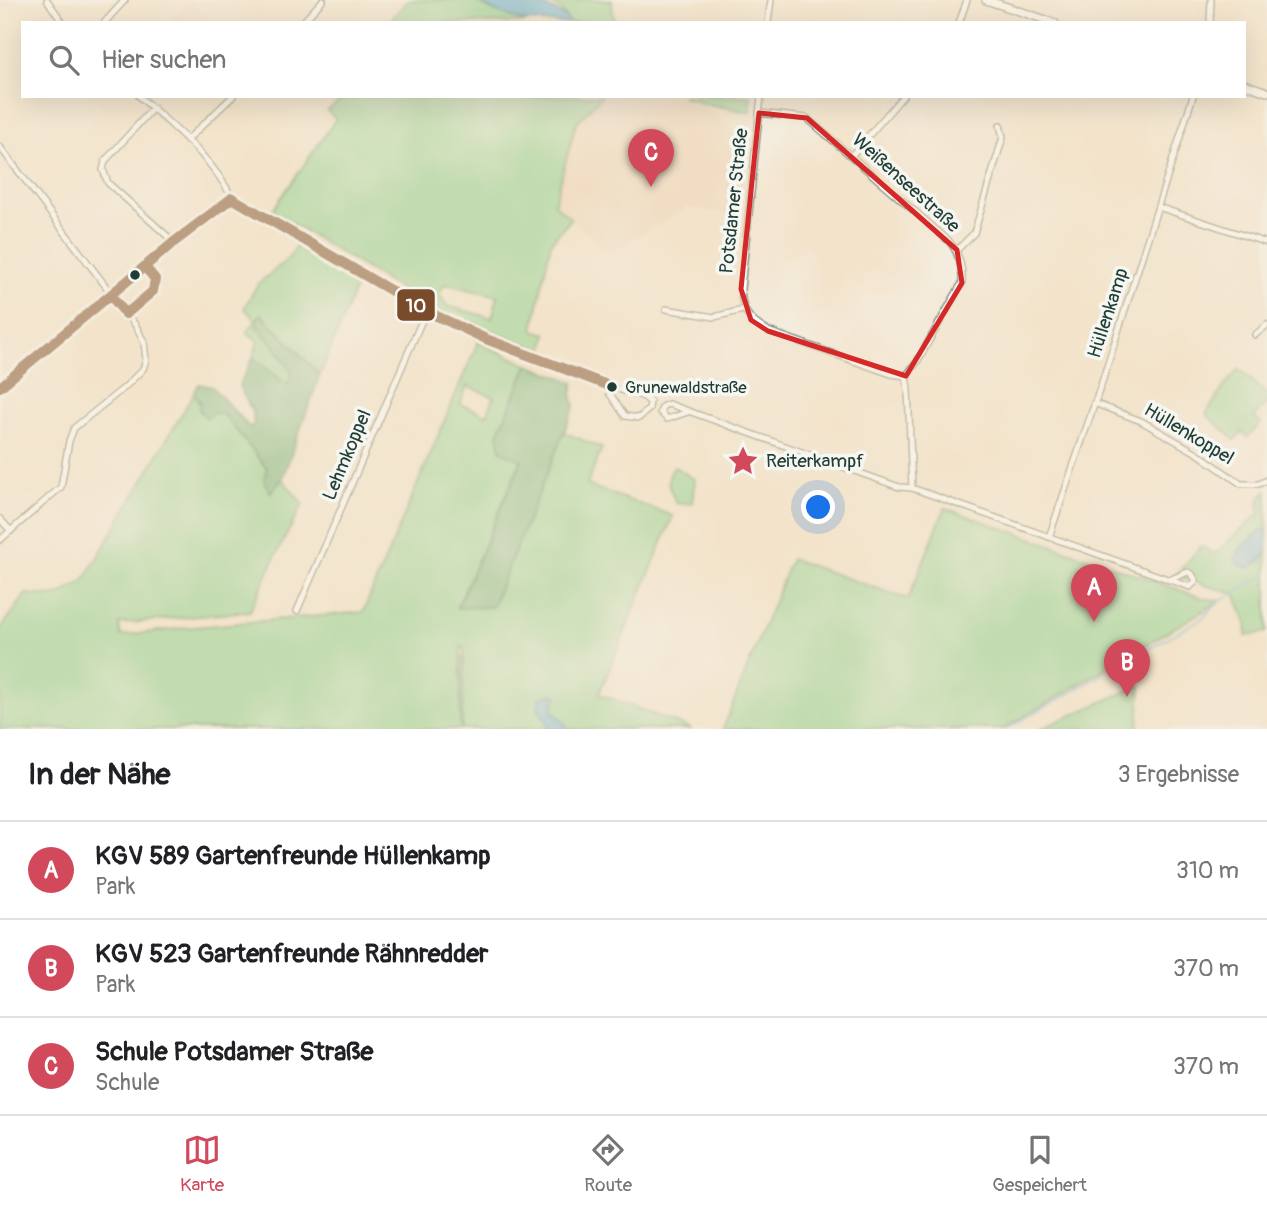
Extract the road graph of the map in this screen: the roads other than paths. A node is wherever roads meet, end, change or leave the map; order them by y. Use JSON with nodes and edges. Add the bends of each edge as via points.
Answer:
{"nodes":[{"id":1,"x":47,"y":0,"type":"edge"},
{"id":2,"x":125,"y":0,"type":"edge"},
{"id":3,"x":323,"y":0,"type":"edge"},
{"id":4,"x":771,"y":0,"type":"edge"},
{"id":5,"x":967,"y":0,"type":"edge"},
{"id":6,"x":986,"y":0,"type":"edge"},
{"id":7,"x":1211,"y":0,"type":"edge"},
{"id":8,"x":62,"y":21,"type":"edge"},
{"id":9,"x":106,"y":21,"type":"edge"},
{"id":10,"x":304,"y":21,"type":"edge"},
{"id":11,"x":768,"y":21,"type":"edge"},
{"id":12,"x":961,"y":21,"type":"edge"},
{"id":13,"x":1049,"y":21,"type":"edge"},
{"id":14,"x":1210,"y":21,"type":"edge"},
{"id":15,"x":1246,"y":86,"type":"edge"},
{"id":16,"x":1267,"y":92,"type":"edge"},
{"id":17,"x":141,"y":98,"type":"edge"},
{"id":18,"x":231,"y":98,"type":"edge"},
{"id":19,"x":761,"y":98,"type":"edge"},
{"id":20,"x":901,"y":98,"type":"edge"},
{"id":21,"x":1192,"y":98,"type":"edge"},
{"id":22,"x":153,"y":108,"type":"junction"},
{"id":23,"x":759,"y":113,"type":"junction"},
{"id":24,"x":1000,"y":125,"type":"dead end"},
{"id":25,"x":187,"y":140,"type":"junction"},
{"id":26,"x":0,"y":147,"type":"edge"},
{"id":27,"x":852,"y":155,"type":"junction"},
{"id":28,"x":232,"y":198,"type":"junction"},
{"id":29,"x":1158,"y":207,"type":"junction"},
{"id":30,"x":174,"y":242,"type":"junction"},
{"id":31,"x":1267,"y":243,"type":"edge"},
{"id":32,"x":957,"y":250,"type":"junction"},
{"id":33,"x":111,"y":296,"type":"junction"},
{"id":34,"x":666,"y":309,"type":"dead end"},
{"id":35,"x":743,"y":310,"type":"junction"},
{"id":36,"x":426,"y":311,"type":"junction"},
{"id":37,"x":1267,"y":326,"type":"edge"},
{"id":38,"x":1255,"y":335,"type":"dead end"},
{"id":39,"x":905,"y":376,"type":"junction"},
{"id":40,"x":603,"y":384,"type":"junction"},
{"id":41,"x":0,"y":387,"type":"edge"},
{"id":42,"x":1094,"y":403,"type":"junction"},
{"id":43,"x":688,"y":412,"type":"junction"},
{"id":44,"x":1267,"y":480,"type":"edge"},
{"id":45,"x":912,"y":488,"type":"junction"},
{"id":46,"x":0,"y":519,"type":"edge"},
{"id":47,"x":11,"y":531,"type":"junction"},
{"id":48,"x":1049,"y":537,"type":"junction"},
{"id":49,"x":0,"y":540,"type":"edge"},
{"id":50,"x":1169,"y":580,"type":"dead end"},
{"id":51,"x":297,"y":611,"type":"dead end"}],
"edges":[{"from":1,"to":8,"type":"street"},
{"from":2,"to":9,"type":"street"},
{"from":3,"to":10,"type":"street"},
{"from":4,"to":11,"type":"street"},
{"from":5,"to":12,"type":"street"},
{"from":6,"to":13,"type":"street"},
{"from":7,"to":14,"type":"street"},
{"from":15,"to":16,"type":"street"},
{"from":17,"to":22,"type":"street"},
{"from":18,"to":25,"type":"street"},
{"from":19,"to":23,"type":"street","name":"Potsdamer Straße"},
{"from":20,"to":27,"type":"street"},
{"from":21,"to":29,"type":"street","name":"Hüllenkamp"},
{"from":22,"to":25,"type":"street"},
{"from":22,"to":30,"type":"street","via":[[105,161],[103,170],[108,183]]},
{"from":23,"to":27,"type":"street","name":"Weißenseestraße","via":[[807,118]]},
{"from":23,"to":35,"type":"street","name":"Potsdamer Straße","via":[[741,289]]},
{"from":24,"to":32,"type":"street","name":"Weißenseestraße","via":[[1003,137],[974,233]]},
{"from":25,"to":28,"type":"street","via":[[222,178]]},
{"from":26,"to":33,"type":"street"},
{"from":27,"to":32,"type":"street","name":"Weißenseestraße"},
{"from":28,"to":30,"type":"street"},
{"from":28,"to":36,"type":"street"},
{"from":29,"to":31,"type":"street"},
{"from":29,"to":42,"type":"street","name":"Hüllenkamp"},
{"from":30,"to":33,"type":"street"},
{"from":32,"to":39,"type":"street","name":"Weißenseestraße","via":[[962,283]]},
{"from":33,"to":41,"type":"street"},
{"from":33,"to":47,"type":"street","via":[[144,342],[143,369],[74,428],[61,487]]},
{"from":34,"to":35,"type":"street","via":[[714,317]]},
{"from":35,"to":39,"type":"street","via":[[768,331]]},
{"from":36,"to":40,"type":"street","via":[[486,340]]},
{"from":36,"to":51,"type":"street","name":"Lehmkoppel"},
{"from":37,"to":38,"type":"street"},
{"from":39,"to":45,"type":"street"},
{"from":40,"to":40,"type":"street","via":[[621,412],[631,418],[639,418],[649,409],[650,402],[644,397]]},
{"from":42,"to":44,"type":"street","name":"Hüllenkoppel","via":[[1141,421],[1241,484]]},
{"from":42,"to":48,"type":"street","name":"Hüllenkamp"},
{"from":43,"to":43,"type":"street","via":[[669,404],[660,412],[667,419]]},
{"from":43,"to":45,"type":"street","via":[[900,488]]},
{"from":45,"to":48,"type":"street"},
{"from":46,"to":47,"type":"street"},
{"from":47,"to":49,"type":"street"},
{"from":48,"to":50,"type":"street"}]}
